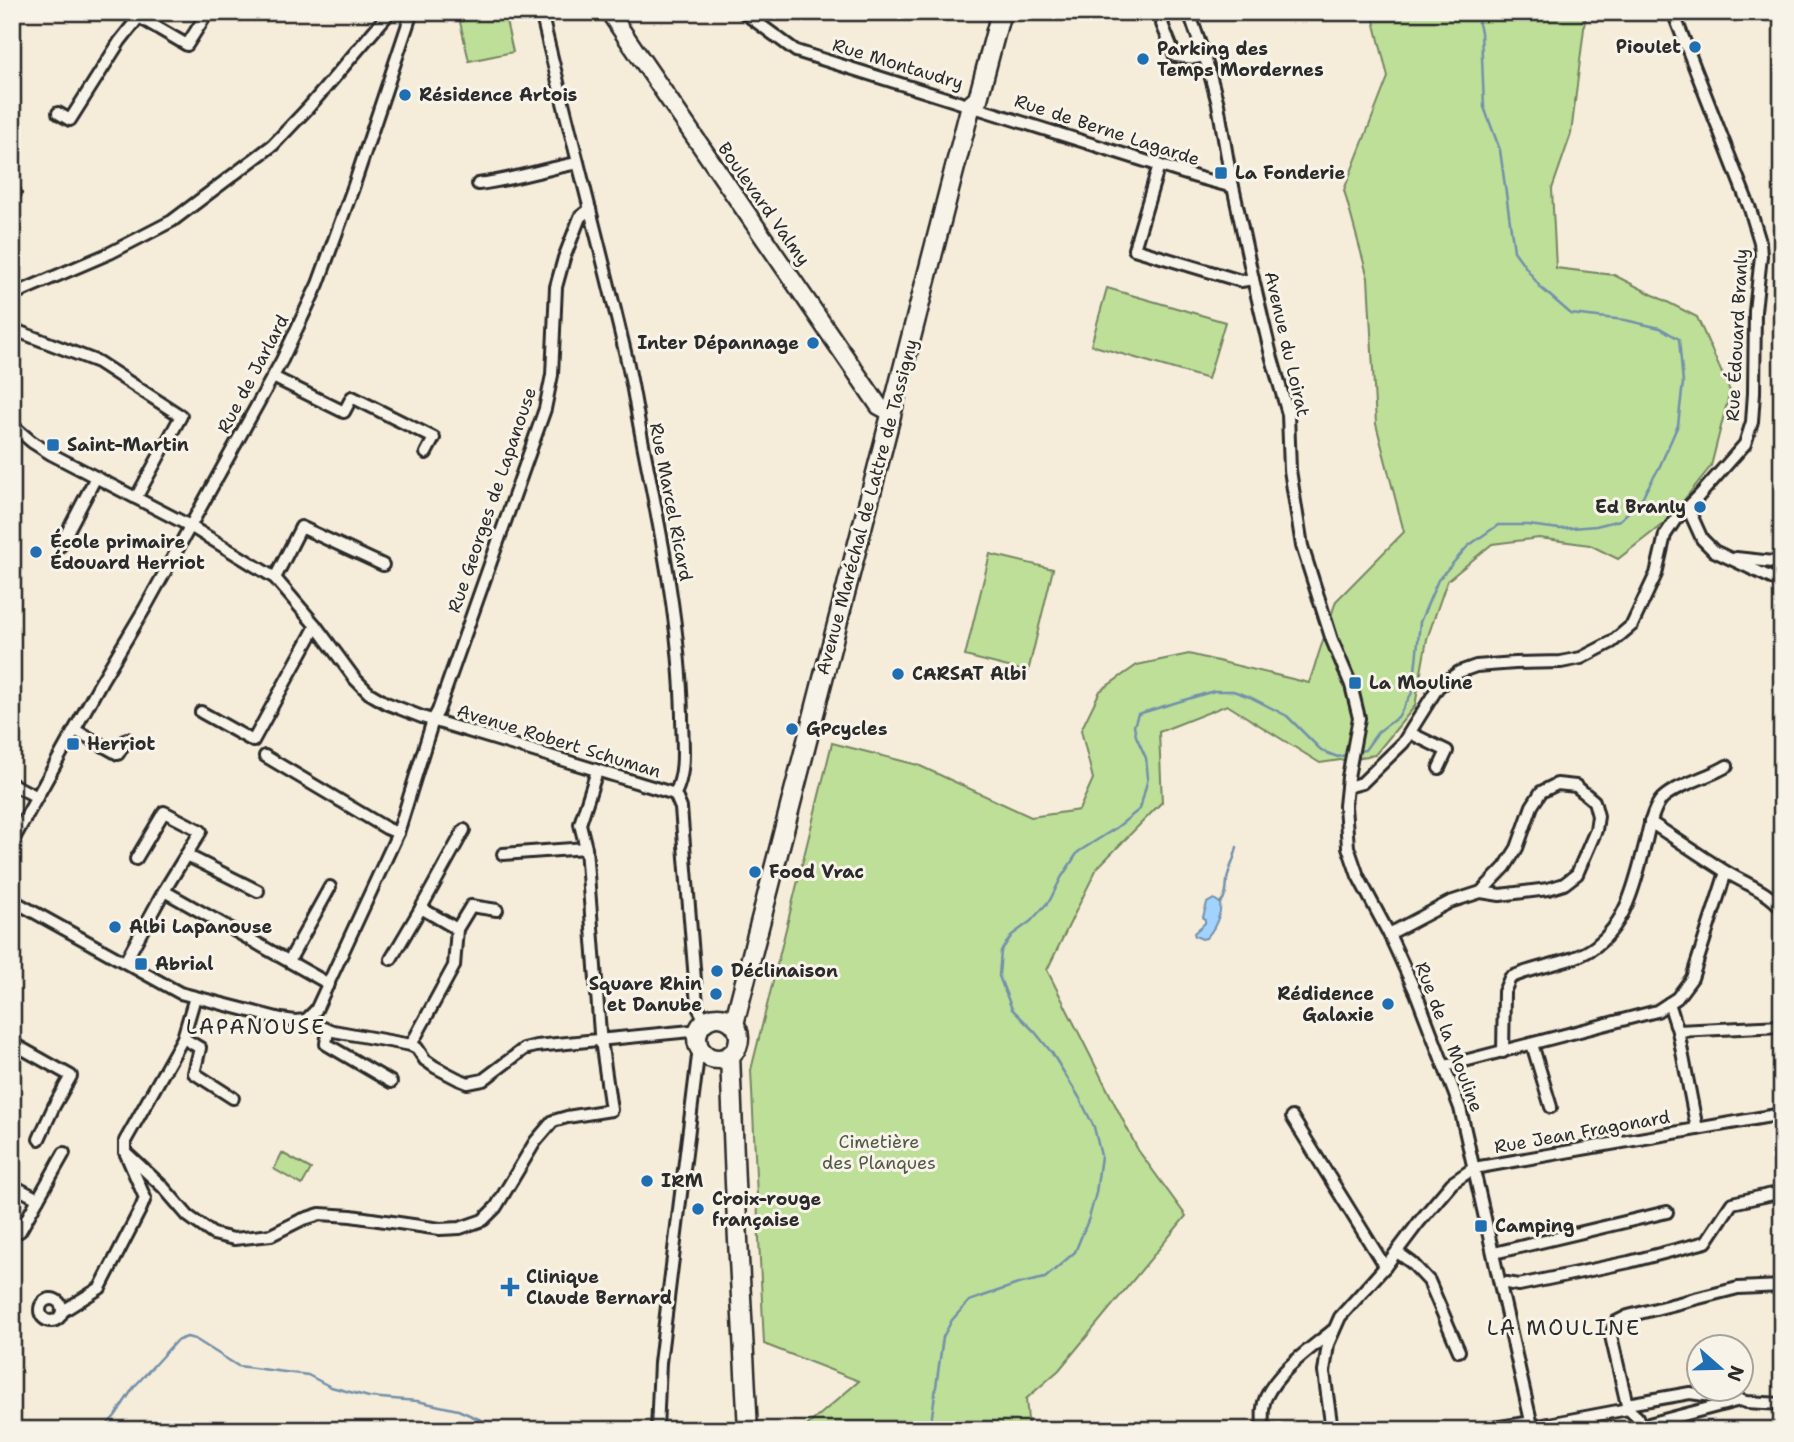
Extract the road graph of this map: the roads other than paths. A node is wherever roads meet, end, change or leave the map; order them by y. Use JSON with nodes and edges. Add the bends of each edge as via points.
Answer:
{"nodes":[{"id":1,"x":208,"y":12,"type":"edge"},
{"id":2,"x":390,"y":12,"type":"edge"},
{"id":3,"x":412,"y":12,"type":"edge"},
{"id":4,"x":541,"y":12,"type":"edge"},
{"id":5,"x":609,"y":12,"type":"edge"},
{"id":6,"x":743,"y":12,"type":"edge"},
{"id":7,"x":989,"y":12,"type":"edge"},
{"id":8,"x":1001,"y":12,"type":"edge"},
{"id":9,"x":1171,"y":12,"type":"edge"},
{"id":10,"x":1189,"y":12,"type":"edge"},
{"id":11,"x":1673,"y":12,"type":"edge"},
{"id":12,"x":134,"y":15,"type":"edge"},
{"id":13,"x":1204,"y":56,"type":"junction"},
{"id":14,"x":972,"y":105,"type":"junction"},
{"id":15,"x":58,"y":113,"type":"dead end"},
{"id":16,"x":578,"y":163,"type":"junction"},
{"id":17,"x":1159,"y":164,"type":"junction"},
{"id":18,"x":478,"y":184,"type":"dead end"},
{"id":19,"x":1233,"y":187,"type":"junction"},
{"id":20,"x":12,"y":188,"type":"edge"},
{"id":21,"x":12,"y":195,"type":"edge"},
{"id":22,"x":590,"y":209,"type":"junction"},
{"id":23,"x":1253,"y":279,"type":"junction"},
{"id":24,"x":12,"y":295,"type":"edge"},
{"id":25,"x":12,"y":329,"type":"edge"},
{"id":26,"x":273,"y":377,"type":"junction"},
{"id":27,"x":892,"y":414,"type":"junction"},
{"id":28,"x":12,"y":425,"type":"edge"},
{"id":29,"x":426,"y":453,"type":"dead end"},
{"id":30,"x":96,"y":477,"type":"junction"},
{"id":31,"x":136,"y":498,"type":"junction"},
{"id":32,"x":1688,"y":508,"type":"junction"},
{"id":33,"x":190,"y":526,"type":"junction"},
{"id":34,"x":60,"y":545,"type":"dead end"},
{"id":35,"x":1726,"y":557,"type":"junction"},
{"id":36,"x":1782,"y":563,"type":"edge"},
{"id":37,"x":383,"y":565,"type":"dead end"},
{"id":38,"x":275,"y":578,"type":"junction"},
{"id":39,"x":1782,"y":583,"type":"edge"},
{"id":40,"x":316,"y":626,"type":"junction"},
{"id":41,"x":201,"y":712,"type":"dead end"},
{"id":42,"x":1359,"y":718,"type":"joint"},
{"id":43,"x":433,"y":720,"type":"junction"},
{"id":44,"x":75,"y":730,"type":"junction"},
{"id":45,"x":1410,"y":733,"type":"junction"},
{"id":46,"x":127,"y":739,"type":"dead end"},
{"id":47,"x":265,"y":756,"type":"dead end"},
{"id":48,"x":1727,"y":766,"type":"dead end"},
{"id":49,"x":1439,"y":768,"type":"dead end"},
{"id":50,"x":597,"y":771,"type":"junction"},
{"id":51,"x":12,"y":784,"type":"edge"},
{"id":52,"x":1347,"y":787,"type":"junction"},
{"id":53,"x":675,"y":794,"type":"junction"},
{"id":54,"x":37,"y":797,"type":"junction"},
{"id":55,"x":1650,"y":822,"type":"junction"},
{"id":56,"x":464,"y":830,"type":"dead end"},
{"id":57,"x":398,"y":833,"type":"junction"},
{"id":58,"x":12,"y":842,"type":"edge"},
{"id":59,"x":586,"y":848,"type":"junction"},
{"id":60,"x":503,"y":854,"type":"dead end"},
{"id":61,"x":186,"y":855,"type":"junction"},
{"id":62,"x":136,"y":859,"type":"dead end"},
{"id":63,"x":1726,"y":872,"type":"junction"},
{"id":64,"x":330,"y":887,"type":"dead end"},
{"id":65,"x":164,"y":891,"type":"junction"},
{"id":66,"x":258,"y":891,"type":"dead end"},
{"id":67,"x":1481,"y":892,"type":"junction"},
{"id":68,"x":12,"y":900,"type":"edge"},
{"id":69,"x":421,"y":908,"type":"junction"},
{"id":70,"x":1782,"y":909,"type":"edge"},
{"id":71,"x":497,"y":910,"type":"dead end"},
{"id":72,"x":457,"y":929,"type":"junction"},
{"id":73,"x":1388,"y":934,"type":"junction"},
{"id":74,"x":391,"y":959,"type":"dead end"},
{"id":75,"x":289,"y":961,"type":"junction"},
{"id":76,"x":125,"y":962,"type":"junction"},
{"id":77,"x":329,"y":984,"type":"junction"},
{"id":78,"x":195,"y":997,"type":"junction"},
{"id":79,"x":1669,"y":1003,"type":"junction"},
{"id":80,"x":306,"y":1020,"type":"junction"},
{"id":81,"x":1782,"y":1026,"type":"edge"},
{"id":82,"x":328,"y":1030,"type":"junction"},
{"id":83,"x":1678,"y":1031,"type":"junction"},
{"id":84,"x":710,"y":1037,"type":"junction"},
{"id":85,"x":183,"y":1038,"type":"junction"},
{"id":86,"x":602,"y":1040,"type":"junction"},
{"id":87,"x":12,"y":1043,"type":"edge"},
{"id":88,"x":1532,"y":1044,"type":"junction"},
{"id":89,"x":411,"y":1045,"type":"junction"},
{"id":90,"x":1503,"y":1052,"type":"junction"},
{"id":91,"x":1445,"y":1066,"type":"junction"},
{"id":92,"x":391,"y":1082,"type":"dead end"},
{"id":93,"x":233,"y":1098,"type":"dead end"},
{"id":94,"x":1550,"y":1107,"type":"dead end"},
{"id":95,"x":1782,"y":1114,"type":"edge"},
{"id":96,"x":1292,"y":1117,"type":"dead end"},
{"id":97,"x":1697,"y":1129,"type":"junction"},
{"id":98,"x":39,"y":1139,"type":"dead end"},
{"id":99,"x":125,"y":1152,"type":"junction"},
{"id":100,"x":64,"y":1153,"type":"dead end"},
{"id":101,"x":1474,"y":1168,"type":"junction"},
{"id":102,"x":13,"y":1188,"type":"edge"},
{"id":103,"x":1782,"y":1192,"type":"edge"},
{"id":104,"x":38,"y":1199,"type":"junction"},
{"id":105,"x":1667,"y":1212,"type":"dead end"},
{"id":106,"x":12,"y":1227,"type":"edge"},
{"id":107,"x":1397,"y":1252,"type":"junction"},
{"id":108,"x":1494,"y":1253,"type":"junction"},
{"id":109,"x":1385,"y":1267,"type":"junction"},
{"id":110,"x":1501,"y":1284,"type":"junction"},
{"id":111,"x":1782,"y":1286,"type":"edge"},
{"id":112,"x":62,"y":1311,"type":"dead end"},
{"id":113,"x":1335,"y":1328,"type":"junction"},
{"id":114,"x":1459,"y":1351,"type":"dead end"},
{"id":115,"x":1686,"y":1394,"type":"edge"},
{"id":116,"x":1756,"y":1403,"type":"edge"},
{"id":117,"x":1725,"y":1404,"type":"edge"},
{"id":118,"x":1782,"y":1404,"type":"edge"},
{"id":119,"x":1628,"y":1407,"type":"junction"},
{"id":120,"x":1533,"y":1427,"type":"edge"},
{"id":121,"x":657,"y":1430,"type":"edge"},
{"id":122,"x":748,"y":1430,"type":"edge"},
{"id":123,"x":1263,"y":1430,"type":"edge"},
{"id":124,"x":1332,"y":1430,"type":"edge"},
{"id":125,"x":1483,"y":1430,"type":"edge"}],
"edges":[{"from":1,"to":12,"type":"street","via":[[187,45]]},
{"from":2,"to":24,"type":"street","via":[[273,145],[172,221]]},
{"from":3,"to":26,"type":"street","name":"Rue de Jarlard","via":[[318,284]]},
{"from":4,"to":16,"type":"street","name":"Rue Marcel Ricard"},
{"from":5,"to":27,"type":"main road","name":"Boulevard Valmy","via":[[879,406]]},
{"from":6,"to":14,"type":"street","name":"Rue Montaudry","via":[[796,51]]},
{"from":7,"to":14,"type":"main road","via":[[968,91]]},
{"from":8,"to":14,"type":"main road","name":"Avenue Maréchal de Lattre de Tassigny","via":[[978,99]]},
{"from":9,"to":13,"type":"street","via":[[1162,24],[1175,56]]},
{"from":10,"to":13,"type":"street","name":"Avenue du Loirat"},
{"from":11,"to":32,"type":"street","name":"Rue Édouard Branly","via":[[1750,209],[1761,256],[1752,422],[1745,444]]},
{"from":12,"to":15,"type":"street","via":[[70,120]]},
{"from":13,"to":19,"type":"street","name":"Avenue du Loirat"},
{"from":14,"to":17,"type":"street","name":"Rue de Berne Lagarde"},
{"from":14,"to":27,"type":"main road","name":"Avenue Maréchal de Lattre de Tassigny"},
{"from":16,"to":18,"type":"street"},
{"from":16,"to":22,"type":"street","name":"Rue Marcel Ricard"},
{"from":17,"to":19,"type":"street","name":"Rue de Berne Lagarde"},
{"from":17,"to":23,"type":"street","via":[[1133,249],[1241,281]]},
{"from":19,"to":23,"type":"street","name":"Avenue du Loirat"},
{"from":20,"to":21,"type":"street"},
{"from":22,"to":43,"type":"street","name":"Rue Georges de Lapanouse","via":[[580,217],[556,287],[552,374],[545,408]]},
{"from":22,"to":53,"type":"street","name":"Rue Marcel Ricard","via":[[627,360],[671,594],[681,688],[683,768]]},
{"from":23,"to":42,"type":"street","name":"Avenue du Loirat","via":[[1288,414],[1290,470],[1302,546]]},
{"from":25,"to":31,"type":"street","via":[[97,362],[181,416]]},
{"from":26,"to":29,"type":"street","via":[[344,412],[352,397],[434,438]]},
{"from":26,"to":33,"type":"street","name":"Rue de Jarlard"},
{"from":27,"to":84,"type":"main road","name":"Avenue Maréchal de Lattre de Tassigny","via":[[738,1005]]},
{"from":28,"to":30,"type":"street","name":"Avenue Robert Schuman","via":[[32,442]]},
{"from":30,"to":31,"type":"street","name":"Avenue Robert Schuman"},
{"from":30,"to":34,"type":"street"},
{"from":31,"to":33,"type":"street","name":"Avenue Robert Schuman"},
{"from":32,"to":35,"type":"street","via":[[1702,540]]},
{"from":32,"to":45,"type":"street","name":"Rue Édouard Branly","via":[[1665,535],[1656,574],[1632,625],[1612,642],[1581,658],[1476,666],[1459,673],[1438,687]]},
{"from":33,"to":38,"type":"street","name":"Avenue Robert Schuman"},
{"from":33,"to":44,"type":"street","name":"Rue de Jarlard"},
{"from":35,"to":36,"type":"street"},
{"from":35,"to":39,"type":"street"},
{"from":37,"to":38,"type":"street","via":[[301,527]]},
{"from":38,"to":40,"type":"street","name":"Avenue Robert Schuman"},
{"from":40,"to":41,"type":"street","via":[[253,741]]},
{"from":40,"to":43,"type":"street","name":"Avenue Robert Schuman","via":[[369,693]]},
{"from":42,"to":52,"type":"street","name":"Rue de la Mouline"},
{"from":43,"to":50,"type":"street","name":"Avenue Robert Schuman"},
{"from":43,"to":57,"type":"street","name":"Rue Georges de Lapanouse"},
{"from":44,"to":46,"type":"street","via":[[118,754]]},
{"from":44,"to":54,"type":"street","name":"Rue de Jarlard"},
{"from":45,"to":49,"type":"street","via":[[1447,751]]},
{"from":45,"to":52,"type":"street","name":"Rue Édouard Branly","via":[[1362,783]]},
{"from":47,"to":57,"type":"street"},
{"from":48,"to":55,"type":"street","via":[[1661,800]]},
{"from":50,"to":53,"type":"street","name":"Avenue Robert Schuman"},
{"from":50,"to":59,"type":"street","via":[[580,824]]},
{"from":51,"to":54,"type":"street"},
{"from":52,"to":73,"type":"street","name":"Rue de la Mouline","via":[[1346,842]]},
{"from":53,"to":84,"type":"street","name":"Rue Marcel Ricard","via":[[681,808]]},
{"from":54,"to":58,"type":"street","name":"Rue de Jarlard"},
{"from":55,"to":63,"type":"street"},
{"from":55,"to":90,"type":"street","via":[[1635,885],[1609,932],[1578,956],[1510,978],[1504,992]]},
{"from":56,"to":69,"type":"street"},
{"from":57,"to":77,"type":"street","name":"Rue Georges de Lapanouse"},
{"from":59,"to":60,"type":"street"},
{"from":59,"to":86,"type":"street"},
{"from":61,"to":62,"type":"street","via":[[201,831],[164,812]]},
{"from":61,"to":65,"type":"street"},
{"from":61,"to":66,"type":"street"},
{"from":63,"to":70,"type":"street"},
{"from":63,"to":79,"type":"street","via":[[1692,978]]},
{"from":64,"to":75,"type":"street"},
{"from":65,"to":75,"type":"street"},
{"from":65,"to":76,"type":"street"},
{"from":67,"to":67,"type":"street","via":[[1548,889],[1577,874],[1596,830],[1594,801],[1576,786],[1557,784],[1541,792],[1517,848]]},
{"from":67,"to":73,"type":"street","via":[[1450,902]]},
{"from":68,"to":76,"type":"street"},
{"from":69,"to":72,"type":"street"},
{"from":69,"to":74,"type":"street"},
{"from":71,"to":72,"type":"street","via":[[471,906]]},
{"from":72,"to":89,"type":"street","via":[[454,966]]},
{"from":73,"to":91,"type":"street","name":"Rue de la Mouline"},
{"from":75,"to":77,"type":"street"},
{"from":76,"to":78,"type":"street"},
{"from":77,"to":80,"type":"street","name":"Rue Georges de Lapanouse"},
{"from":78,"to":80,"type":"street","via":[[281,1019]]},
{"from":78,"to":85,"type":"street"},
{"from":79,"to":83,"type":"street","name":"Rue Jean Fragonard"},
{"from":79,"to":88,"type":"street","via":[[1657,1011]]},
{"from":80,"to":82,"type":"street"},
{"from":81,"to":83,"type":"street"},
{"from":82,"to":89,"type":"street"},
{"from":82,"to":92,"type":"street","via":[[326,1044]]},
{"from":83,"to":97,"type":"street","name":"Rue Jean Fragonard"},
{"from":84,"to":86,"type":"street","via":[[691,1031]]},
{"from":84,"to":121,"type":"street","name":"Rue Marcel Ricard","via":[[660,1363]]},
{"from":84,"to":122,"type":"main road","name":"Avenue Maréchal de Lattre de Tassigny","via":[[735,1183]]},
{"from":85,"to":93,"type":"street","via":[[200,1048],[194,1073]]},
{"from":85,"to":99,"type":"street","via":[[125,1141]]},
{"from":86,"to":89,"type":"street","via":[[524,1049],[483,1080],[468,1083],[435,1067]]},
{"from":86,"to":99,"type":"street","via":[[611,1110],[553,1121],[496,1207],[482,1220],[460,1228],[440,1230],[320,1214],[271,1235],[234,1239],[213,1234],[188,1216]]},
{"from":87,"to":98,"type":"street","via":[[71,1076]]},
{"from":88,"to":90,"type":"street"},
{"from":88,"to":94,"type":"street"},
{"from":90,"to":91,"type":"street"},
{"from":91,"to":101,"type":"street","name":"Rue de la Mouline"},
{"from":95,"to":97,"type":"street","name":"Rue Jean Fragonard"},
{"from":96,"to":109,"type":"street"},
{"from":97,"to":101,"type":"street","name":"Rue Jean Fragonard"},
{"from":99,"to":112,"type":"street","via":[[145,1198],[100,1288]]},
{"from":100,"to":104,"type":"street"},
{"from":101,"to":107,"type":"street","via":[[1452,1183]]},
{"from":101,"to":108,"type":"street","name":"Rue de la Mouline"},
{"from":102,"to":104,"type":"street"},
{"from":103,"to":110,"type":"street","via":[[1732,1203],[1706,1242],[1519,1285]]},
{"from":104,"to":106,"type":"street","via":[[20,1231]]},
{"from":105,"to":108,"type":"street"},
{"from":107,"to":109,"type":"street"},
{"from":107,"to":114,"type":"street","via":[[1430,1281]]},
{"from":108,"to":110,"type":"street","name":"Rue de la Mouline"},
{"from":109,"to":113,"type":"street"},
{"from":110,"to":120,"type":"street","name":"Rue de la Mouline"},
{"from":111,"to":119,"type":"street","via":[[1738,1288],[1616,1322],[1611,1335]]},
{"from":113,"to":123,"type":"street","via":[[1274,1385],[1265,1399]]},
{"from":113,"to":124,"type":"street","via":[[1324,1372]]},
{"from":115,"to":119,"type":"street"},
{"from":116,"to":118,"type":"street"},
{"from":117,"to":119,"type":"street","via":[[1640,1426]]},
{"from":119,"to":120,"type":"street"},
{"from":120,"to":125,"type":"street","via":[[1526,1423]]}]}
